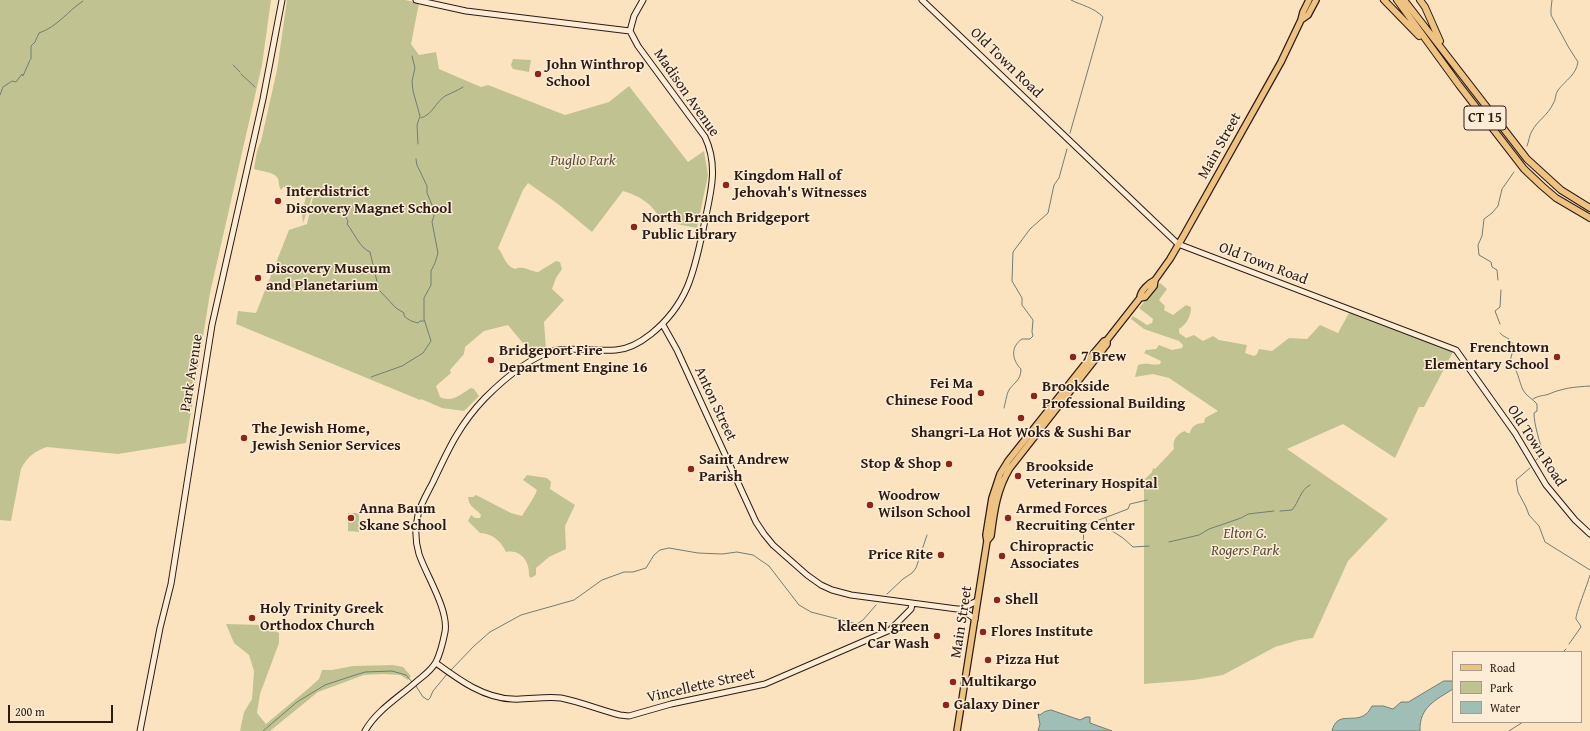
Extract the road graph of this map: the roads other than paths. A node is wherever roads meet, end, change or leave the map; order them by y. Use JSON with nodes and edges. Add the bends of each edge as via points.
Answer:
{"nodes":[{"id":1,"x":278,"y":0,"type":"edge"},
{"id":2,"x":282,"y":0,"type":"edge"},
{"id":3,"x":416,"y":0,"type":"edge"},
{"id":4,"x":643,"y":0,"type":"edge"},
{"id":5,"x":922,"y":0,"type":"edge"},
{"id":6,"x":1309,"y":0,"type":"edge"},
{"id":7,"x":1316,"y":0,"type":"edge"},
{"id":8,"x":1384,"y":0,"type":"edge"},
{"id":9,"x":1397,"y":0,"type":"edge"},
{"id":10,"x":1404,"y":0,"type":"edge"},
{"id":11,"x":1420,"y":0,"type":"edge"},
{"id":12,"x":277,"y":20,"type":"junction"},
{"id":13,"x":1301,"y":20,"type":"junction"},
{"id":14,"x":630,"y":31,"type":"junction"},
{"id":15,"x":1433,"y":50,"type":"junction"},
{"id":16,"x":1450,"y":59,"type":"junction"},
{"id":17,"x":1590,"y":208,"type":"edge"},
{"id":18,"x":1590,"y":218,"type":"edge"},
{"id":19,"x":1178,"y":244,"type":"junction"},
{"id":20,"x":663,"y":324,"type":"junction"},
{"id":21,"x":1590,"y":534,"type":"edge"},
{"id":22,"x":977,"y":601,"type":"junction"},
{"id":23,"x":912,"y":604,"type":"junction"},
{"id":24,"x":961,"y":609,"type":"junction"},
{"id":25,"x":975,"y":619,"type":"junction"},
{"id":26,"x":436,"y":663,"type":"junction"},
{"id":27,"x":140,"y":731,"type":"edge"},
{"id":28,"x":365,"y":731,"type":"edge"},
{"id":29,"x":957,"y":731,"type":"edge"}],
"edges":[{"from":1,"to":12,"type":"main road","name":"Park Avenue"},
{"from":2,"to":12,"type":"main road","name":"Park Avenue"},
{"from":3,"to":14,"type":"main road","via":[[466,11]]},
{"from":4,"to":14,"type":"main road","via":[[634,16]]},
{"from":5,"to":19,"type":"main road","name":"Old Town Road"},
{"from":6,"to":13,"type":"main road","name":"Main Street"},
{"from":7,"to":13,"type":"main road","name":"Main Street","via":[[1308,15]]},
{"from":8,"to":15,"type":"highway"},
{"from":9,"to":15,"type":"highway","number":"CT 15"},
{"from":10,"to":16,"type":"highway","number":"CT 15"},
{"from":11,"to":16,"type":"highway"},
{"from":12,"to":27,"type":"main road","name":"Park Avenue","via":[[263,99],[212,325],[171,584]]},
{"from":13,"to":19,"type":"main road","name":"Main Street","via":[[1281,62]]},
{"from":14,"to":20,"type":"main road","name":"Madison Avenue","via":[[638,46],[705,138],[710,147],[714,167],[702,234],[690,281],[679,306]]},
{"from":15,"to":18,"type":"highway","number":"CT 15","via":[[1532,176],[1556,198]]},
{"from":16,"to":17,"type":"highway","number":"CT 15","via":[[1528,159],[1561,190]]},
{"from":19,"to":21,"type":"main road","name":"Old Town Road","via":[[1456,350],[1515,433],[1546,485]]},
{"from":19,"to":22,"type":"main road","name":"Main Street","via":[[1155,280],[1140,294],[1140,298],[1097,357],[1007,467],[995,507],[991,536],[987,541]]},
{"from":20,"to":23,"type":"main road","name":"Anton Street","via":[[756,522],[773,545],[822,585],[847,594]]},
{"from":20,"to":26,"type":"main road","name":"Madison Avenue","via":[[642,341],[625,349],[570,349],[539,356],[490,393],[459,430],[420,510],[416,527],[416,542],[445,619],[445,632]]},
{"from":22,"to":24,"type":"main road"},
{"from":22,"to":25,"type":"main road","name":"Main Street"},
{"from":23,"to":24,"type":"main road"},
{"from":23,"to":26,"type":"main road","name":"Vincellette Street","via":[[911,609],[890,630],[765,684],[671,704],[629,716],[559,698],[497,697],[478,690]]},
{"from":24,"to":25,"type":"main road"},
{"from":25,"to":29,"type":"main road","name":"Main Street"},
{"from":26,"to":28,"type":"main road","name":"Madison Avenue","via":[[430,671],[376,716]]}]}
